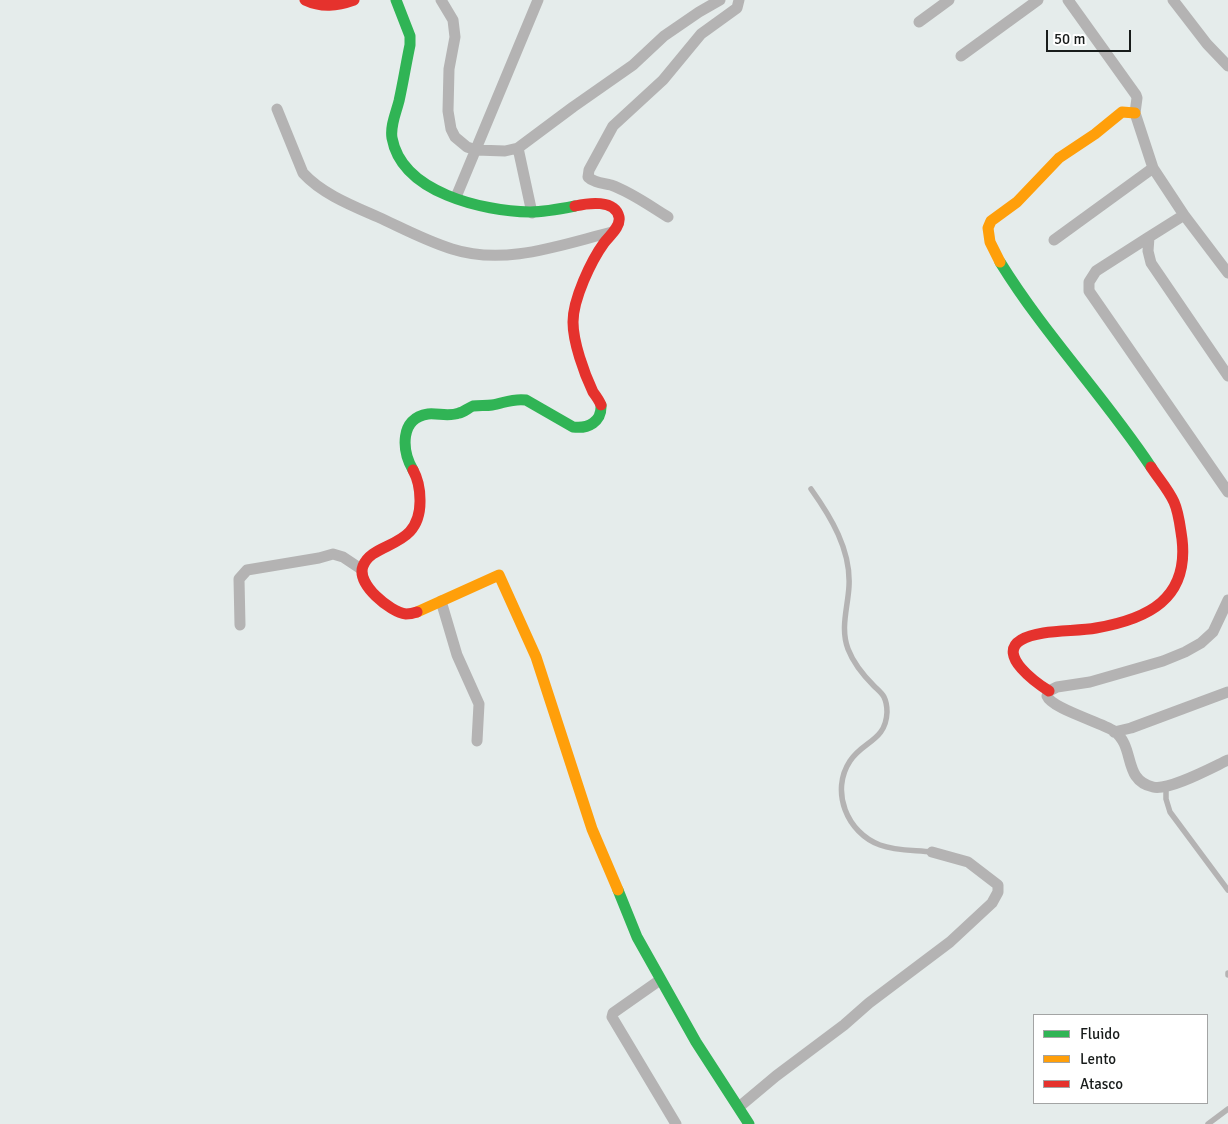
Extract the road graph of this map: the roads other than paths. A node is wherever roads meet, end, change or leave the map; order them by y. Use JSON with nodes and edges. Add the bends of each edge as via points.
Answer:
{"nodes":[{"id":1,"x":304,"y":0,"type":"edge"},
{"id":2,"x":354,"y":0,"type":"edge"},
{"id":3,"x":396,"y":0,"type":"edge"},
{"id":4,"x":441,"y":0,"type":"edge"},
{"id":5,"x":538,"y":0,"type":"edge"},
{"id":6,"x":720,"y":0,"type":"edge"},
{"id":7,"x":739,"y":0,"type":"edge"},
{"id":8,"x":949,"y":0,"type":"edge"},
{"id":9,"x":1038,"y":0,"type":"edge"},
{"id":10,"x":1068,"y":0,"type":"edge"},
{"id":11,"x":1174,"y":0,"type":"edge"},
{"id":12,"x":919,"y":22,"type":"dead end"},
{"id":13,"x":961,"y":56,"type":"dead end"},
{"id":14,"x":1228,"y":66,"type":"edge"},
{"id":15,"x":278,"y":109,"type":"dead end"},
{"id":16,"x":1134,"y":113,"type":"junction"},
{"id":17,"x":518,"y":148,"type":"junction"},
{"id":18,"x":476,"y":150,"type":"junction"},
{"id":19,"x":1152,"y":168,"type":"junction"},
{"id":20,"x":456,"y":198,"type":"junction"},
{"id":21,"x":532,"y":213,"type":"junction"},
{"id":22,"x":1184,"y":216,"type":"junction"},
{"id":23,"x":668,"y":217,"type":"dead end"},
{"id":24,"x":612,"y":232,"type":"junction"},
{"id":25,"x":1149,"y":237,"type":"junction"},
{"id":26,"x":1054,"y":240,"type":"dead end"},
{"id":27,"x":1228,"y":273,"type":"edge"},
{"id":28,"x":1228,"y":376,"type":"edge"},
{"id":29,"x":811,"y":489,"type":"dead end"},
{"id":30,"x":1228,"y":492,"type":"edge"},
{"id":31,"x":361,"y":569,"type":"junction"},
{"id":32,"x":1228,"y":600,"type":"edge"},
{"id":33,"x":441,"y":601,"type":"junction"},
{"id":34,"x":240,"y":625,"type":"dead end"},
{"id":35,"x":1049,"y":691,"type":"junction"},
{"id":36,"x":1228,"y":692,"type":"edge"},
{"id":37,"x":1114,"y":732,"type":"junction"},
{"id":38,"x":478,"y":741,"type":"dead end"},
{"id":39,"x":1228,"y":760,"type":"edge"},
{"id":40,"x":1166,"y":788,"type":"junction"},
{"id":41,"x":932,"y":852,"type":"joint"},
{"id":42,"x":1228,"y":890,"type":"edge"},
{"id":43,"x":660,"y":980,"type":"junction"},
{"id":44,"x":738,"y":1107,"type":"junction"},
{"id":45,"x":1228,"y":1109,"type":"edge"},
{"id":46,"x":676,"y":1124,"type":"edge"},
{"id":47,"x":749,"y":1124,"type":"edge"},
{"id":48,"x":1208,"y":1124,"type":"edge"}],
"edges":[{"from":1,"to":2,"type":"street","via":[[326,7]]},
{"from":3,"to":20,"type":"street","via":[[410,36],[410,45],[391,130],[393,148],[411,175]]},
{"from":4,"to":18,"type":"street","via":[[453,20],[455,37],[449,69],[451,129],[455,137]]},
{"from":5,"to":18,"type":"street"},
{"from":6,"to":17,"type":"street","via":[[664,36],[633,65]]},
{"from":7,"to":23,"type":"street","via":[[737,8],[701,34],[663,80],[612,126],[589,170],[588,177],[592,180],[612,185]]},
{"from":8,"to":12,"type":"street"},
{"from":9,"to":13,"type":"street"},
{"from":10,"to":16,"type":"street","via":[[1136,95]]},
{"from":11,"to":14,"type":"street"},
{"from":15,"to":24,"type":"street","via":[[303,173],[310,182],[348,204],[452,249],[484,255],[509,255]]},
{"from":16,"to":19,"type":"street"},
{"from":16,"to":35,"type":"street","via":[[1123,111],[1060,158],[1020,200],[992,220],[988,229],[988,239],[995,253],[1028,307],[1112,415],[1174,502],[1183,547],[1183,568],[1176,584],[1153,610],[1116,623],[1024,638],[1017,644],[1015,660]]},
{"from":17,"to":18,"type":"street"},
{"from":17,"to":21,"type":"street"},
{"from":18,"to":20,"type":"street"},
{"from":19,"to":22,"type":"street"},
{"from":19,"to":26,"type":"street"},
{"from":20,"to":21,"type":"street","via":[[492,209]]},
{"from":21,"to":24,"type":"street","via":[[607,205],[617,212],[619,220]]},
{"from":22,"to":25,"type":"street"},
{"from":22,"to":27,"type":"street"},
{"from":24,"to":31,"type":"street","via":[[601,249],[573,316],[576,342],[592,390],[601,404],[597,420],[589,427],[574,427],[518,398],[491,406],[475,406],[456,414],[416,418],[407,431],[405,446],[417,477],[420,516],[403,540],[369,557]]},
{"from":25,"to":28,"type":"street","via":[[1151,263]]},
{"from":25,"to":30,"type":"street","via":[[1093,274],[1089,291]]},
{"from":29,"to":41,"type":"lane","via":[[836,530],[848,564],[844,635],[848,650],[886,704],[886,719],[880,733],[855,754],[845,770],[841,786],[844,808],[853,825],[873,842],[887,847]]},
{"from":31,"to":33,"type":"street","via":[[364,582],[392,609],[408,614]]},
{"from":31,"to":34,"type":"street","via":[[333,554],[247,570],[239,579]]},
{"from":32,"to":35,"type":"street","via":[[1213,632],[1185,652],[1164,661],[1090,682],[1057,686]]},
{"from":33,"to":38,"type":"street","via":[[457,655],[480,704]]},
{"from":33,"to":43,"type":"street","via":[[499,575],[536,657],[592,829],[637,937]]},
{"from":35,"to":37,"type":"street","via":[[1050,701]]},
{"from":36,"to":37,"type":"street"},
{"from":37,"to":40,"type":"street","via":[[1126,746],[1136,778],[1152,787]]},
{"from":39,"to":40,"type":"street"},
{"from":40,"to":42,"type":"lane","via":[[1170,812]]},
{"from":41,"to":44,"type":"street","via":[[968,862],[998,885],[992,903],[950,942]]},
{"from":43,"to":44,"type":"street"},
{"from":43,"to":46,"type":"street","via":[[613,1013],[612,1017]]},
{"from":44,"to":47,"type":"street"},
{"from":45,"to":48,"type":"lane"}]}
